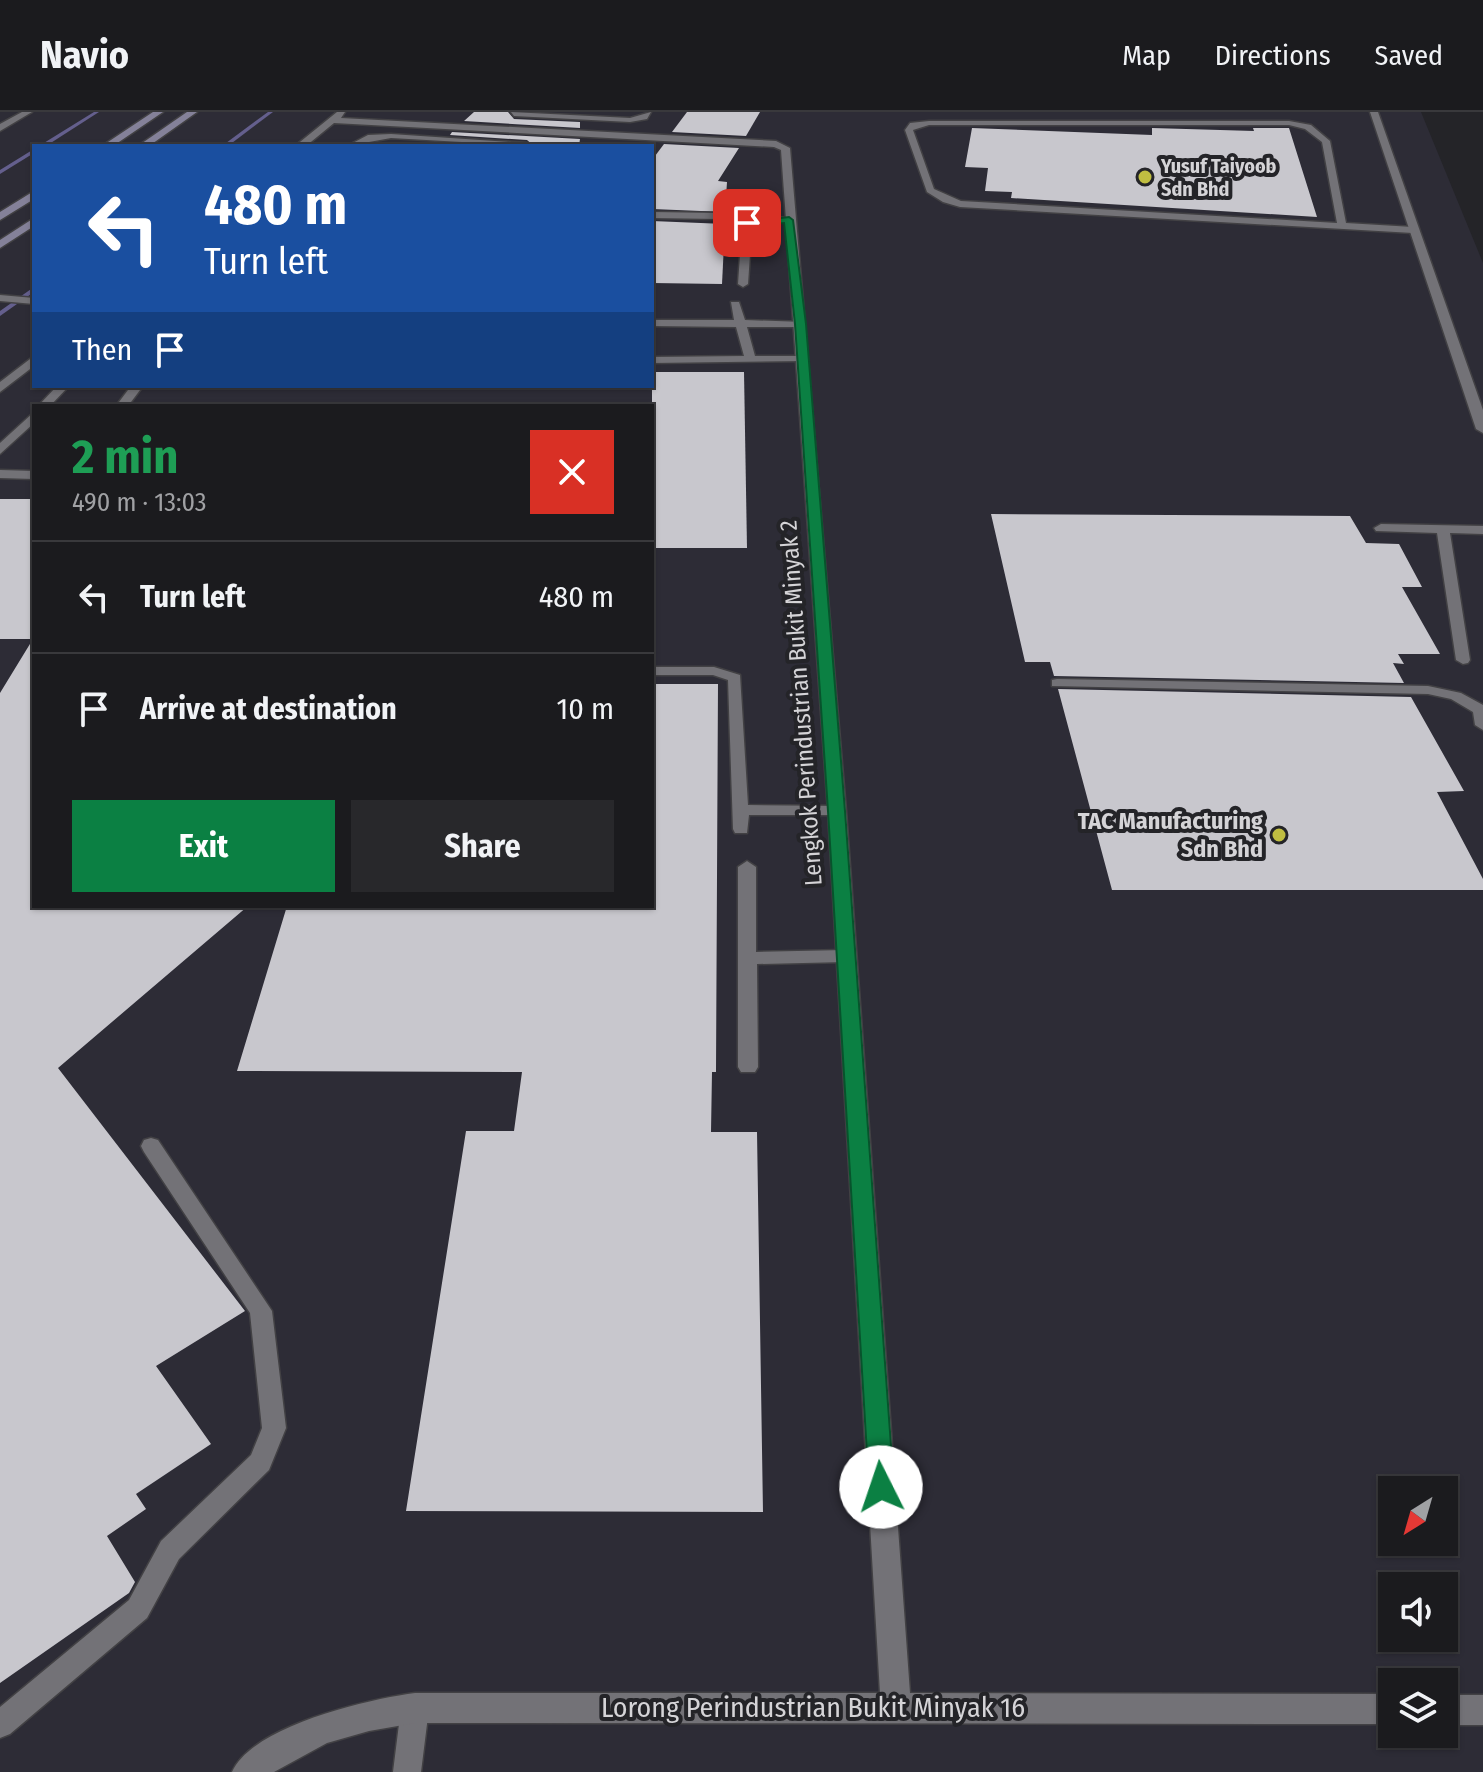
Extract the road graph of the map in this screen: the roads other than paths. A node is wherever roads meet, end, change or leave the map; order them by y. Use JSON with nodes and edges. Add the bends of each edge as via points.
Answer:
{"nodes":[{"id":1,"x":28,"y":112,"type":"edge"},
{"id":2,"x":159,"y":112,"type":"edge"},
{"id":3,"x":193,"y":112,"type":"edge"},
{"id":4,"x":342,"y":112,"type":"edge"},
{"id":5,"x":647,"y":112,"type":"edge"},
{"id":6,"x":1274,"y":112,"type":"edge"},
{"id":7,"x":1374,"y":112,"type":"edge"},
{"id":8,"x":515,"y":113,"type":"edge"},
{"id":9,"x":922,"y":113,"type":"edge"},
{"id":10,"x":333,"y":120,"type":"junction"},
{"id":11,"x":0,"y":128,"type":"edge"},
{"id":12,"x":502,"y":128,"type":"junction"},
{"id":13,"x":653,"y":141,"type":"edge"},
{"id":14,"x":110,"y":144,"type":"edge"},
{"id":15,"x":146,"y":144,"type":"edge"},
{"id":16,"x":303,"y":144,"type":"edge"},
{"id":17,"x":355,"y":144,"type":"edge"},
{"id":18,"x":500,"y":144,"type":"edge"},
{"id":19,"x":32,"y":195,"type":"edge"},
{"id":20,"x":654,"y":215,"type":"edge"},
{"id":21,"x":0,"y":217,"type":"edge"},
{"id":22,"x":789,"y":220,"type":"junction"},
{"id":23,"x":32,"y":222,"type":"edge"},
{"id":24,"x":747,"y":223,"type":"junction"},
{"id":25,"x":1342,"y":225,"type":"junction"},
{"id":26,"x":1413,"y":230,"type":"junction"},
{"id":27,"x":0,"y":245,"type":"edge"},
{"id":28,"x":743,"y":284,"type":"dead end"},
{"id":29,"x":0,"y":298,"type":"edge"},
{"id":30,"x":32,"y":301,"type":"edge"},
{"id":31,"x":735,"y":304,"type":"dead end"},
{"id":32,"x":654,"y":323,"type":"edge"},
{"id":33,"x":740,"y":324,"type":"junction"},
{"id":34,"x":800,"y":324,"type":"junction"},
{"id":35,"x":750,"y":359,"type":"junction"},
{"id":36,"x":800,"y":359,"type":"junction"},
{"id":37,"x":654,"y":360,"type":"edge"},
{"id":38,"x":32,"y":362,"type":"edge"},
{"id":39,"x":0,"y":388,"type":"edge"},
{"id":40,"x":61,"y":388,"type":"edge"},
{"id":41,"x":46,"y":404,"type":"edge"},
{"id":42,"x":32,"y":418,"type":"edge"},
{"id":43,"x":1483,"y":429,"type":"edge"},
{"id":44,"x":0,"y":450,"type":"edge"},
{"id":45,"x":0,"y":474,"type":"edge"},
{"id":46,"x":32,"y":475,"type":"edge"},
{"id":47,"x":1381,"y":528,"type":"dead end"},
{"id":48,"x":1443,"y":530,"type":"junction"},
{"id":49,"x":1483,"y":530,"type":"edge"},
{"id":50,"x":1463,"y":660,"type":"dead end"},
{"id":51,"x":654,"y":671,"type":"edge"},
{"id":52,"x":1057,"y":683,"type":"dead end"},
{"id":53,"x":1483,"y":725,"type":"edge"},
{"id":54,"x":741,"y":810,"type":"junction"},
{"id":55,"x":837,"y":811,"type":"junction"},
{"id":56,"x":741,"y":829,"type":"dead end"},
{"id":57,"x":747,"y":867,"type":"dead end"},
{"id":58,"x":845,"y":956,"type":"junction"},
{"id":59,"x":747,"y":958,"type":"junction"},
{"id":60,"x":748,"y":1067,"type":"dead end"},
{"id":61,"x":151,"y":1146,"type":"dead end"},
{"id":62,"x":896,"y":1706,"type":"junction"},
{"id":63,"x":415,"y":1708,"type":"junction"},
{"id":64,"x":1378,"y":1709,"type":"edge"},
{"id":65,"x":1458,"y":1710,"type":"edge"},
{"id":66,"x":1483,"y":1710,"type":"edge"},
{"id":67,"x":0,"y":1724,"type":"edge"},
{"id":68,"x":248,"y":1772,"type":"edge"},
{"id":69,"x":407,"y":1772,"type":"edge"}],
"edges":[{"from":1,"to":11,"type":"street"},
{"from":2,"to":14,"type":"main road"},
{"from":3,"to":15,"type":"main road"},
{"from":4,"to":10,"type":"street"},
{"from":5,"to":8,"type":"lane","via":[[630,120]]},
{"from":6,"to":9,"type":"lane"},
{"from":7,"to":26,"type":"street"},
{"from":8,"to":12,"type":"lane"},
{"from":10,"to":12,"type":"street","name":"Lengkok Perindustrian Bukit Minyak 2"},
{"from":10,"to":16,"type":"street"},
{"from":12,"to":13,"type":"street","name":"Lengkok Perindustrian Bukit Minyak 2"},
{"from":13,"to":22,"type":"street","name":"Lengkok Perindustrian Bukit Minyak 2","via":[[785,148]]},
{"from":17,"to":18,"type":"lane","via":[[391,136]]},
{"from":19,"to":21,"type":"main road"},
{"from":20,"to":24,"type":"lane","via":[[719,216]]},
{"from":22,"to":24,"type":"lane"},
{"from":22,"to":34,"type":"street","name":"Lengkok Perindustrian Bukit Minyak 2"},
{"from":23,"to":27,"type":"main road"},
{"from":24,"to":28,"type":"lane"},
{"from":25,"to":25,"type":"lane","via":[[1326,141],[1300,124],[929,123],[909,130],[930,190],[960,204]]},
{"from":25,"to":26,"type":"lane"},
{"from":26,"to":43,"type":"street"},
{"from":29,"to":30,"type":"street"},
{"from":31,"to":33,"type":"lane"},
{"from":32,"to":33,"type":"lane"},
{"from":33,"to":34,"type":"lane"},
{"from":33,"to":35,"type":"lane"},
{"from":34,"to":36,"type":"street","name":"Lengkok Perindustrian Bukit Minyak 2"},
{"from":35,"to":36,"type":"lane"},
{"from":35,"to":37,"type":"lane"},
{"from":36,"to":55,"type":"street","name":"Lengkok Perindustrian Bukit Minyak 2"},
{"from":38,"to":39,"type":"street"},
{"from":40,"to":41,"type":"lane"},
{"from":42,"to":44,"type":"lane"},
{"from":45,"to":46,"type":"lane"},
{"from":47,"to":48,"type":"lane"},
{"from":48,"to":49,"type":"lane"},
{"from":48,"to":50,"type":"lane"},
{"from":51,"to":54,"type":"lane","via":[[714,671],[735,678]]},
{"from":52,"to":53,"type":"lane","via":[[1428,690],[1456,696],[1480,710]]},
{"from":54,"to":55,"type":"lane"},
{"from":54,"to":56,"type":"lane"},
{"from":55,"to":58,"type":"street","name":"Lengkok Perindustrian Bukit Minyak 2"},
{"from":57,"to":59,"type":"lane"},
{"from":58,"to":59,"type":"lane"},
{"from":58,"to":62,"type":"street","name":"Lengkok Perindustrian Bukit Minyak 2"},
{"from":59,"to":60,"type":"lane"},
{"from":61,"to":67,"type":"lane","via":[[261,1311],[274,1428],[260,1462],[170,1550],[138,1609]]},
{"from":62,"to":63,"type":"street","name":"Lorong Perindustrian Bukit Minyak 16"},
{"from":62,"to":64,"type":"street","name":"Lorong Perindustrian Bukit Minyak 16"},
{"from":63,"to":68,"type":"street","name":"Lorong Perindustrian Bukit Minyak 16","via":[[362,1714],[308,1734]]},
{"from":63,"to":69,"type":"lane"},
{"from":65,"to":66,"type":"street"}]}
